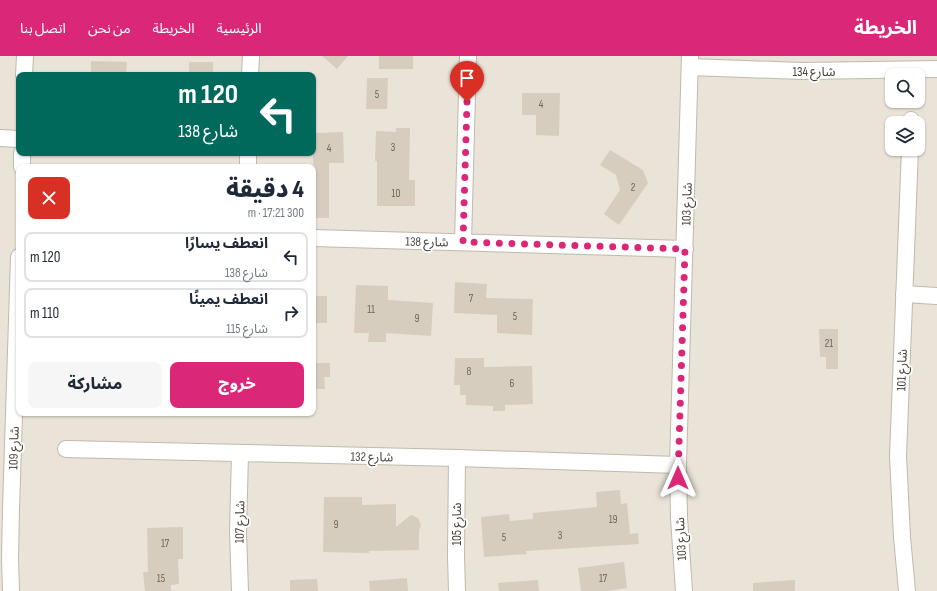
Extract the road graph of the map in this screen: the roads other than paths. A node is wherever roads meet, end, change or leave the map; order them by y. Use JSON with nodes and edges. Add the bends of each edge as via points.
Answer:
{"nodes":[{"id":1,"x":25,"y":56,"type":"edge"},
{"id":2,"x":251,"y":56,"type":"edge"},
{"id":3,"x":468,"y":56,"type":"edge"},
{"id":4,"x":690,"y":61,"type":"edge"},
{"id":5,"x":937,"y":69,"type":"edge"},
{"id":6,"x":24,"y":72,"type":"edge"},
{"id":7,"x":250,"y":72,"type":"edge"},
{"id":8,"x":0,"y":138,"type":"edge"},
{"id":9,"x":16,"y":139,"type":"edge"},
{"id":10,"x":910,"y":156,"type":"edge"},
{"id":11,"x":316,"y":238,"type":"edge"},
{"id":12,"x":463,"y":242,"type":"junction"},
{"id":13,"x":685,"y":249,"type":"junction"},
{"id":14,"x":904,"y":294,"type":"junction"},
{"id":15,"x":937,"y":296,"type":"edge"},
{"id":16,"x":16,"y":352,"type":"edge"},
{"id":17,"x":66,"y":449,"type":"dead end"},
{"id":18,"x":240,"y":454,"type":"junction"},
{"id":19,"x":457,"y":458,"type":"junction"},
{"id":20,"x":678,"y":465,"type":"junction"},
{"id":21,"x":11,"y":591,"type":"edge"},
{"id":22,"x":240,"y":591,"type":"edge"},
{"id":23,"x":457,"y":591,"type":"edge"},
{"id":24,"x":684,"y":591,"type":"edge"},
{"id":25,"x":907,"y":591,"type":"edge"}],
"edges":[{"from":1,"to":6,"type":"street"},
{"from":2,"to":7,"type":"street"},
{"from":3,"to":12,"type":"street"},
{"from":4,"to":5,"type":"street","name":"شارع 134","via":[[802,71]]},
{"from":4,"to":13,"type":"street","name":"شارع 103"},
{"from":8,"to":9,"type":"street"},
{"from":10,"to":14,"type":"street","name":"شارع 101"},
{"from":11,"to":12,"type":"street","name":"شارع 138"},
{"from":12,"to":13,"type":"street","name":"شارع 138"},
{"from":13,"to":20,"type":"street","name":"شارع 103"},
{"from":14,"to":15,"type":"street"},
{"from":14,"to":25,"type":"street","name":"شارع 101","via":[[898,456]]},
{"from":16,"to":21,"type":"street","name":"شارع 109"},
{"from":17,"to":18,"type":"street","name":"شارع 132"},
{"from":18,"to":19,"type":"street","name":"شارع 132"},
{"from":18,"to":22,"type":"street","name":"شارع 107"},
{"from":19,"to":20,"type":"street","name":"شارع 132"},
{"from":19,"to":23,"type":"street","name":"شارع 105"},
{"from":20,"to":24,"type":"street","name":"شارع 103"}]}
